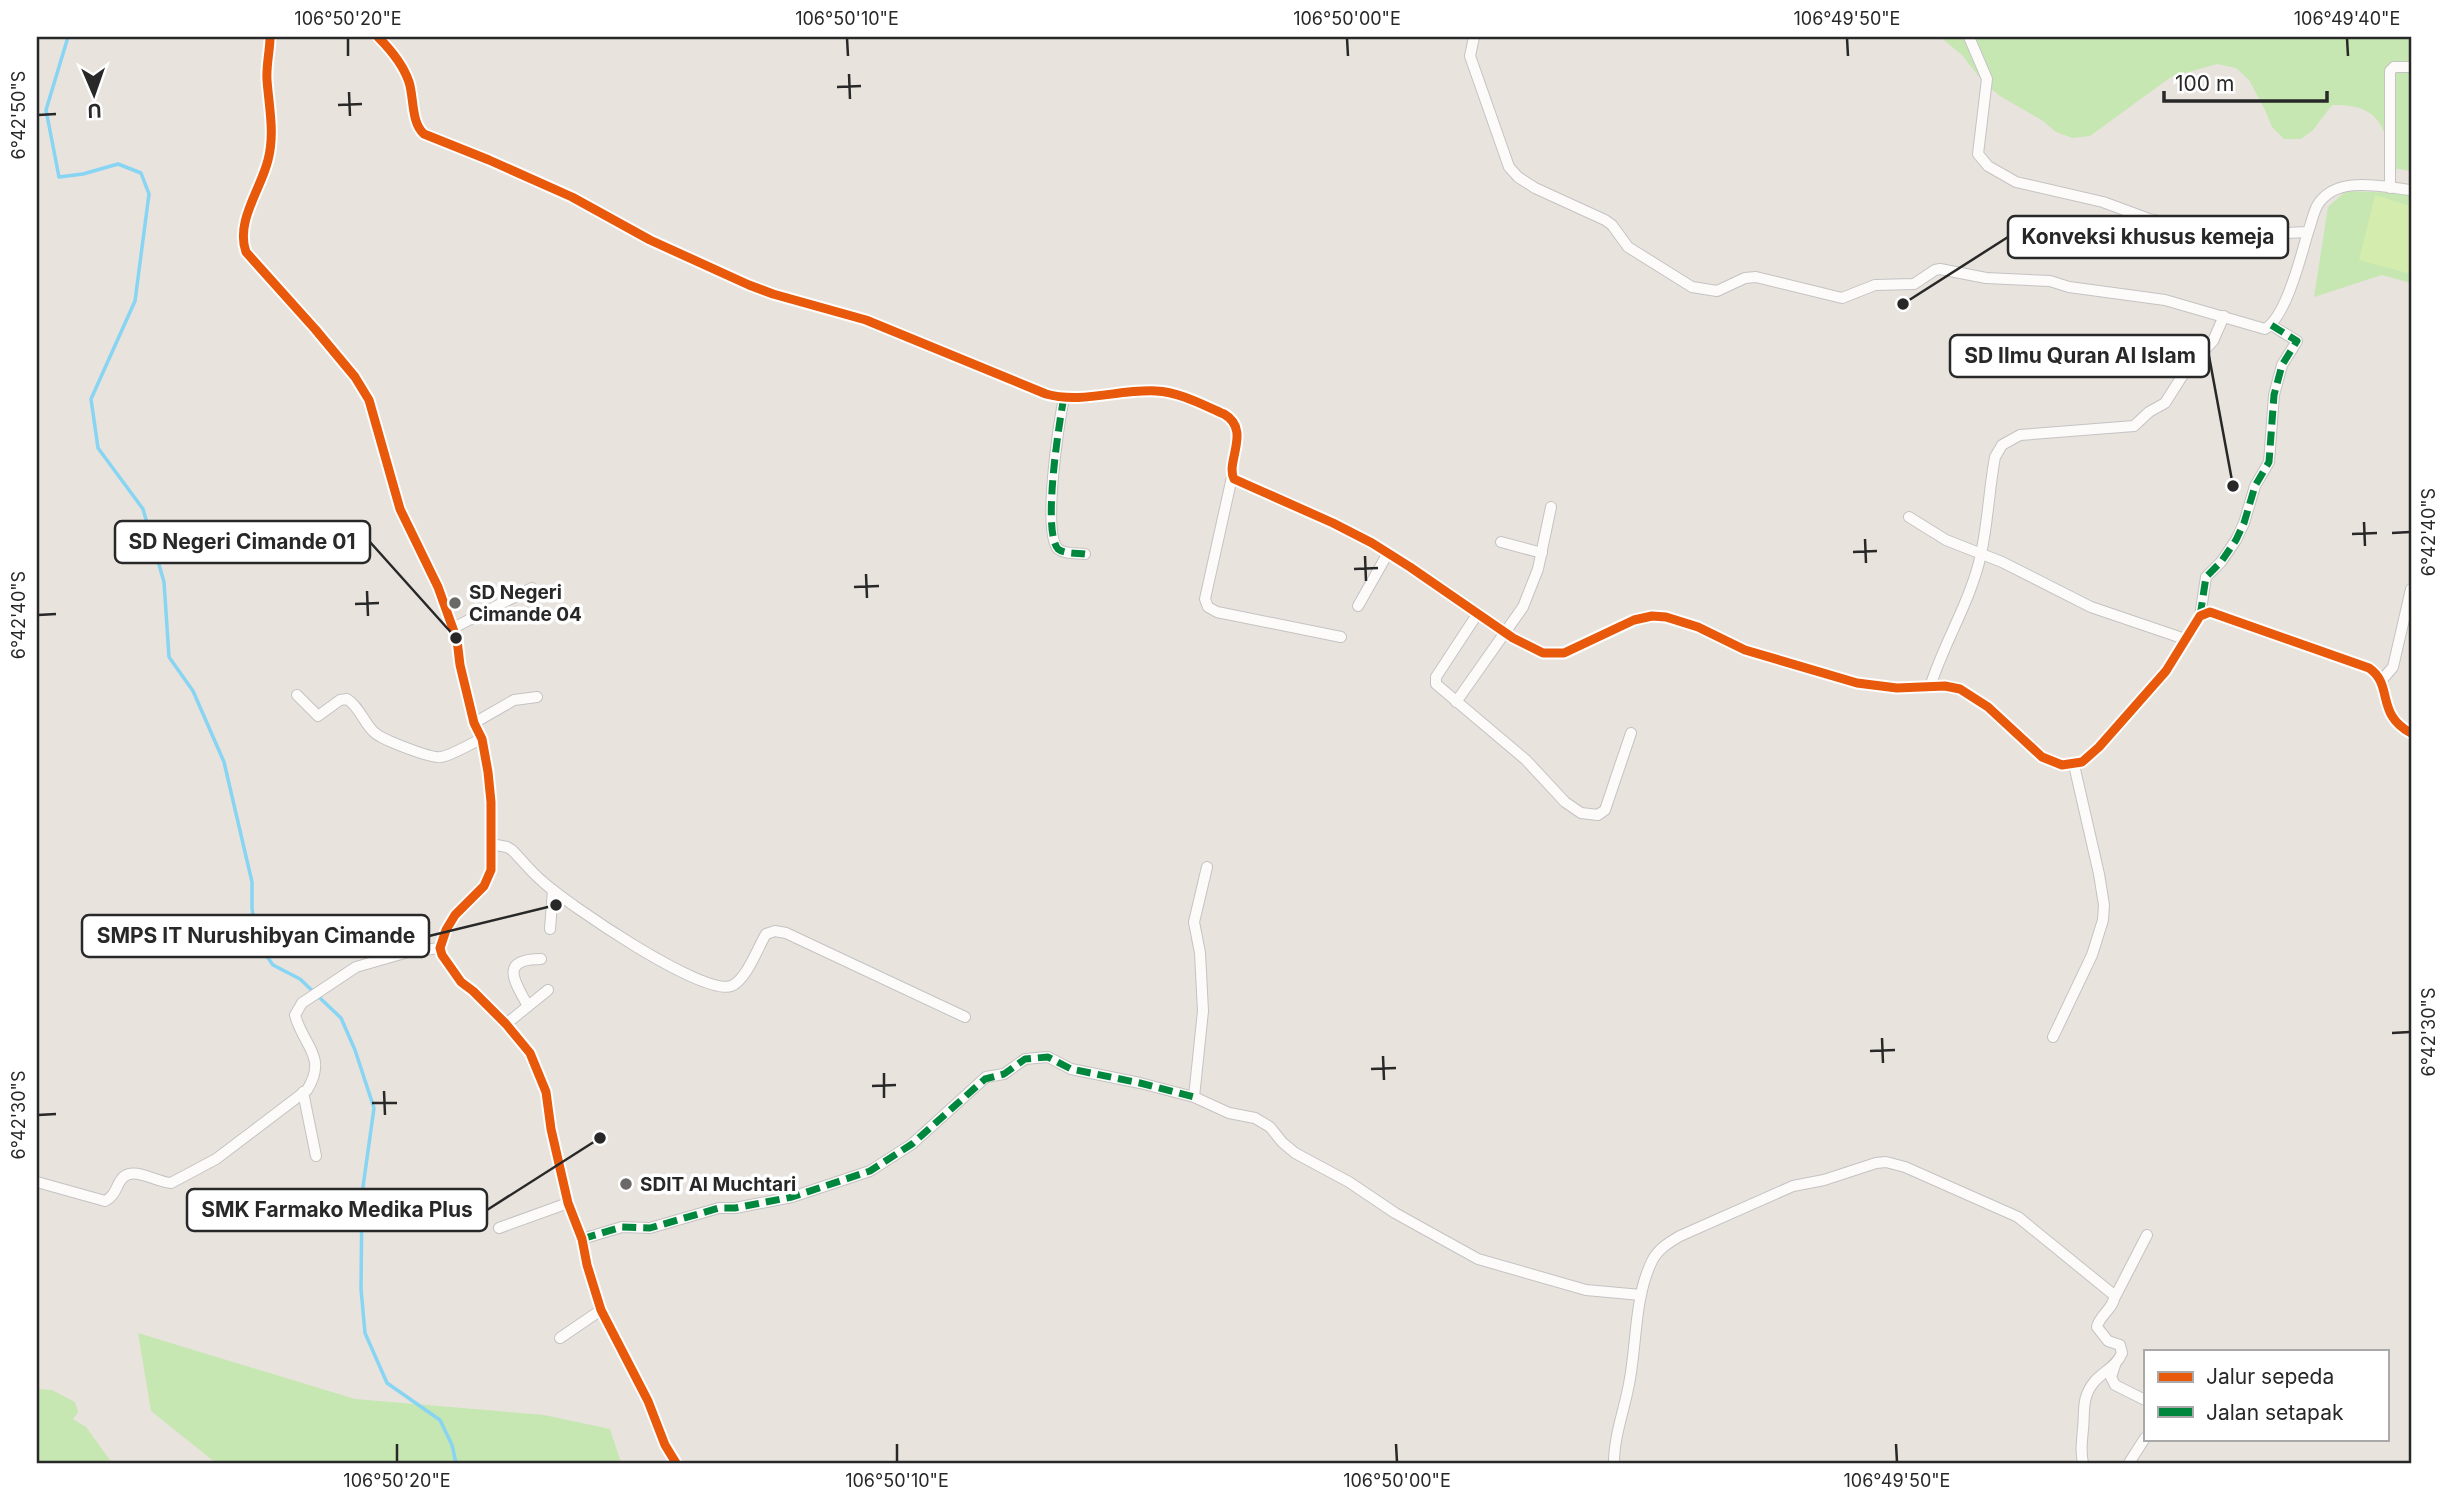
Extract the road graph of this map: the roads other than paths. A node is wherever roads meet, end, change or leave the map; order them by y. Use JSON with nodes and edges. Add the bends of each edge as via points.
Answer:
{"nodes":[{"id":1,"x":270,"y":37,"type":"edge"},
{"id":2,"x":378,"y":37,"type":"edge"},
{"id":3,"x":1474,"y":37,"type":"edge"},
{"id":4,"x":1969,"y":37,"type":"edge"},
{"id":5,"x":2411,"y":67,"type":"edge"},
{"id":6,"x":2390,"y":188,"type":"junction"},
{"id":7,"x":2411,"y":190,"type":"edge"},
{"id":8,"x":2308,"y":232,"type":"junction"},
{"id":9,"x":2224,"y":316,"type":"junction"},
{"id":10,"x":2271,"y":326,"type":"junction"},
{"id":11,"x":1064,"y":397,"type":"junction"},
{"id":12,"x":1232,"y":477,"type":"junction"},
{"id":13,"x":1551,"y":507,"type":"dead end"},
{"id":14,"x":1909,"y":517,"type":"dead end"},
{"id":15,"x":1501,"y":542,"type":"dead end"},
{"id":16,"x":1388,"y":553,"type":"junction"},
{"id":17,"x":1542,"y":553,"type":"junction"},
{"id":18,"x":1085,"y":554,"type":"dead end"},
{"id":19,"x":1981,"y":554,"type":"junction"},
{"id":20,"x":531,"y":588,"type":"dead end"},
{"id":21,"x":2411,"y":589,"type":"edge"},
{"id":22,"x":1358,"y":606,"type":"dead end"},
{"id":23,"x":1478,"y":613,"type":"junction"},
{"id":24,"x":2200,"y":616,"type":"junction"},
{"id":25,"x":453,"y":628,"type":"junction"},
{"id":26,"x":1504,"y":632,"type":"junction"},
{"id":27,"x":1341,"y":637,"type":"dead end"},
{"id":28,"x":2185,"y":639,"type":"junction"},
{"id":29,"x":2381,"y":681,"type":"junction"},
{"id":30,"x":1930,"y":687,"type":"junction"},
{"id":31,"x":297,"y":695,"type":"dead end"},
{"id":32,"x":537,"y":697,"type":"dead end"},
{"id":33,"x":1457,"y":702,"type":"junction"},
{"id":34,"x":474,"y":723,"type":"junction"},
{"id":35,"x":1631,"y":733,"type":"dead end"},
{"id":36,"x":2411,"y":733,"type":"edge"},
{"id":37,"x":482,"y":739,"type":"junction"},
{"id":38,"x":2074,"y":765,"type":"junction"},
{"id":39,"x":491,"y":844,"type":"junction"},
{"id":40,"x":1207,"y":867,"type":"dead end"},
{"id":41,"x":553,"y":890,"type":"junction"},
{"id":42,"x":550,"y":929,"type":"dead end"},
{"id":43,"x":440,"y":948,"type":"junction"},
{"id":44,"x":541,"y":959,"type":"dead end"},
{"id":45,"x":548,"y":990,"type":"dead end"},
{"id":46,"x":528,"y":1006,"type":"junction"},
{"id":47,"x":965,"y":1017,"type":"dead end"},
{"id":48,"x":506,"y":1024,"type":"junction"},
{"id":49,"x":2053,"y":1037,"type":"dead end"},
{"id":50,"x":303,"y":1092,"type":"junction"},
{"id":51,"x":1194,"y":1097,"type":"junction"},
{"id":52,"x":316,"y":1156,"type":"dead end"},
{"id":53,"x":37,"y":1182,"type":"edge"},
{"id":54,"x":568,"y":1203,"type":"junction"},
{"id":55,"x":499,"y":1228,"type":"dead end"},
{"id":56,"x":2147,"y":1236,"type":"dead end"},
{"id":57,"x":582,"y":1239,"type":"junction"},
{"id":58,"x":1641,"y":1295,"type":"junction"},
{"id":59,"x":2115,"y":1297,"type":"junction"},
{"id":60,"x":601,"y":1310,"type":"junction"},
{"id":61,"x":560,"y":1338,"type":"dead end"},
{"id":62,"x":2115,"y":1364,"type":"junction"},
{"id":63,"x":2144,"y":1400,"type":"edge"},
{"id":64,"x":2144,"y":1440,"type":"edge"},
{"id":65,"x":676,"y":1463,"type":"edge"},
{"id":66,"x":1614,"y":1463,"type":"edge"},
{"id":67,"x":2083,"y":1463,"type":"edge"},
{"id":68,"x":2129,"y":1463,"type":"edge"}],
"edges":[{"from":1,"to":25,"type":"street","via":[[267,77],[272,139],[242,241],[246,252],[355,377],[369,400],[400,509]]},
{"from":2,"to":11,"type":"street","via":[[406,74],[418,127],[424,134],[572,197],[673,252],[762,290],[866,320],[1036,390]]},
{"from":3,"to":9,"type":"street","via":[[1470,56],[1513,172],[1547,194],[1605,220],[1628,247],[1692,287],[1717,291],[1756,277],[1842,299],[1875,285],[1914,284],[1940,269],[2153,298]]},
{"from":4,"to":8,"type":"street","via":[[1987,79],[1978,154],[2002,174],[2024,184],[2201,230],[2246,235]]},
{"from":5,"to":6,"type":"street","via":[[2390,71]]},
{"from":6,"to":7,"type":"street"},
{"from":6,"to":8,"type":"street","via":[[2359,185],[2334,191],[2320,202]]},
{"from":8,"to":10,"type":"street","via":[[2287,295]]},
{"from":9,"to":10,"type":"street","via":[[2257,328]]},
{"from":9,"to":19,"type":"street","via":[[2213,341],[2186,370],[2168,399],[2134,426],[2033,433],[2002,445],[1995,457]]},
{"from":10,"to":24,"type":"street","via":[[2297,341],[2281,365],[2274,395],[2269,462],[2255,486],[2236,540],[2206,577]]},
{"from":11,"to":12,"type":"street","via":[[1167,391],[1224,414],[1237,431]]},
{"from":11,"to":18,"type":"street","via":[[1053,473],[1053,538],[1062,552]]},
{"from":12,"to":16,"type":"street"},
{"from":12,"to":27,"type":"street","via":[[1205,599],[1208,607]]},
{"from":13,"to":17,"type":"street"},
{"from":14,"to":19,"type":"street","via":[[1945,540]]},
{"from":15,"to":17,"type":"street"},
{"from":16,"to":22,"type":"street"},
{"from":16,"to":23,"type":"street"},
{"from":17,"to":26,"type":"street","via":[[1523,607]]},
{"from":19,"to":28,"type":"street","via":[[2091,607]]},
{"from":19,"to":30,"type":"street","via":[[1966,603]]},
{"from":20,"to":25,"type":"street"},
{"from":21,"to":29,"type":"street","via":[[2393,667]]},
{"from":23,"to":26,"type":"street"},
{"from":23,"to":33,"type":"street","via":[[1436,677],[1436,684]]},
{"from":24,"to":28,"type":"street"},
{"from":24,"to":29,"type":"street","via":[[2210,612],[2223,615],[2337,655],[2369,668]]},
{"from":25,"to":34,"type":"street"},
{"from":26,"to":30,"type":"street","via":[[1537,651],[1558,655],[1634,620],[1666,617],[1745,650],[1844,680],[1882,687]]},
{"from":26,"to":33,"type":"street"},
{"from":28,"to":38,"type":"street","via":[[2166,671],[2119,726],[2087,759]]},
{"from":29,"to":36,"type":"street","via":[[2390,714]]},
{"from":30,"to":38,"type":"street","via":[[1967,691],[2042,757]]},
{"from":31,"to":37,"type":"street","via":[[318,716],[347,699],[381,738],[435,757]]},
{"from":32,"to":34,"type":"street","via":[[514,700]]},
{"from":33,"to":35,"type":"street","via":[[1581,813],[1598,815],[1605,810]]},
{"from":34,"to":37,"type":"street"},
{"from":37,"to":39,"type":"street"},
{"from":38,"to":49,"type":"street","via":[[2101,882],[2104,920]]},
{"from":39,"to":41,"type":"street","via":[[512,850]]},
{"from":39,"to":43,"type":"street","via":[[488,879],[456,915]]},
{"from":40,"to":51,"type":"street","via":[[1194,922],[1203,1011]]},
{"from":41,"to":42,"type":"street"},
{"from":41,"to":47,"type":"street","via":[[618,937],[715,987],[737,983],[766,933],[775,931]]},
{"from":43,"to":48,"type":"street","via":[[447,966]]},
{"from":43,"to":50,"type":"street","via":[[366,963],[302,1003],[295,1015],[316,1066]]},
{"from":44,"to":46,"type":"street","via":[[520,961],[512,972]]},
{"from":45,"to":46,"type":"street"},
{"from":46,"to":48,"type":"street"},
{"from":48,"to":54,"type":"street","via":[[530,1053],[545,1091]]},
{"from":50,"to":52,"type":"street"},
{"from":50,"to":53,"type":"street","via":[[216,1159],[171,1183],[127,1173],[112,1197],[100,1201]]},
{"from":51,"to":57,"type":"street","via":[[1071,1069],[1048,1057],[1025,1059],[1004,1074],[986,1077],[912,1144],[870,1171],[781,1200],[719,1208],[650,1228],[622,1227]]},
{"from":51,"to":58,"type":"street","via":[[1270,1127],[1294,1153],[1478,1259],[1586,1290]]},
{"from":54,"to":55,"type":"street"},
{"from":54,"to":57,"type":"street"},
{"from":56,"to":59,"type":"street"},
{"from":57,"to":60,"type":"street"},
{"from":58,"to":59,"type":"street","via":[[1658,1252],[1679,1236],[1793,1186],[1886,1163],[2018,1217]]},
{"from":58,"to":66,"type":"street"},
{"from":59,"to":62,"type":"street","via":[[2096,1325],[2105,1338],[2121,1347]]},
{"from":60,"to":61,"type":"street"},
{"from":60,"to":65,"type":"street"},
{"from":62,"to":63,"type":"street","via":[[2111,1377],[2115,1385]]},
{"from":62,"to":67,"type":"street","via":[[2094,1382],[2084,1399]]},
{"from":64,"to":68,"type":"street"}]}
